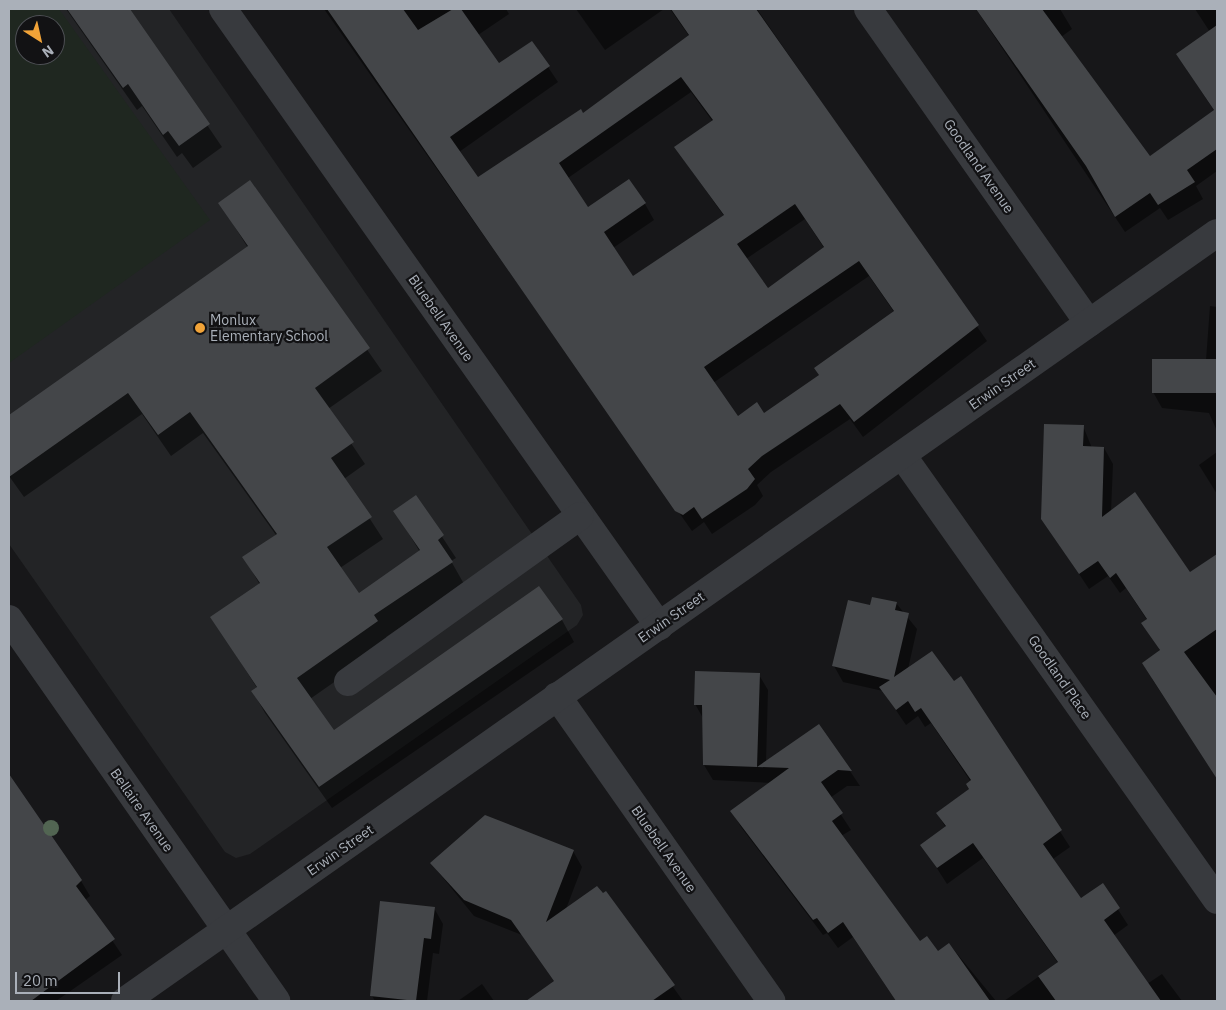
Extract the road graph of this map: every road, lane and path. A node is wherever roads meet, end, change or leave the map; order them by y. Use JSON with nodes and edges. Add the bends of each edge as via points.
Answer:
{"nodes":[{"id":1,"x":224,"y":9,"type":"edge"},
{"id":2,"x":868,"y":9,"type":"edge"},
{"id":3,"x":1217,"y":233,"type":"edge"},
{"id":4,"x":1089,"y":323,"type":"junction"},
{"id":5,"x":902,"y":455,"type":"junction"},
{"id":6,"x":580,"y":516,"type":"junction"},
{"id":7,"x":9,"y":619,"type":"edge"},
{"id":8,"x":659,"y":626,"type":"junction"},
{"id":9,"x":348,"y":682,"type":"dead end"},
{"id":10,"x":557,"y":696,"type":"junction"},
{"id":11,"x":1217,"y":900,"type":"edge"},
{"id":12,"x":226,"y":930,"type":"junction"},
{"id":13,"x":125,"y":1001,"type":"edge"},
{"id":14,"x":276,"y":1001,"type":"edge"},
{"id":15,"x":772,"y":1001,"type":"edge"}],
"edges":[{"from":1,"to":6,"type":"street","name":"Bluebell Avenue"},
{"from":2,"to":4,"type":"street","name":"Goodland Avenue"},
{"from":3,"to":4,"type":"street","name":"Erwin Street"},
{"from":4,"to":5,"type":"street","name":"Erwin Street"},
{"from":5,"to":8,"type":"street","name":"Erwin Street"},
{"from":5,"to":11,"type":"street","name":"Goodland Place"},
{"from":6,"to":8,"type":"street","name":"Bluebell Avenue"},
{"from":6,"to":9,"type":"street"},
{"from":7,"to":12,"type":"street","name":"Bellaire Avenue"},
{"from":8,"to":10,"type":"street","name":"Erwin Street"},
{"from":10,"to":12,"type":"street","name":"Erwin Street"},
{"from":10,"to":15,"type":"street","name":"Bluebell Avenue"},
{"from":12,"to":13,"type":"street","name":"Erwin Street"},
{"from":12,"to":14,"type":"street","name":"Bellaire Avenue"}]}
